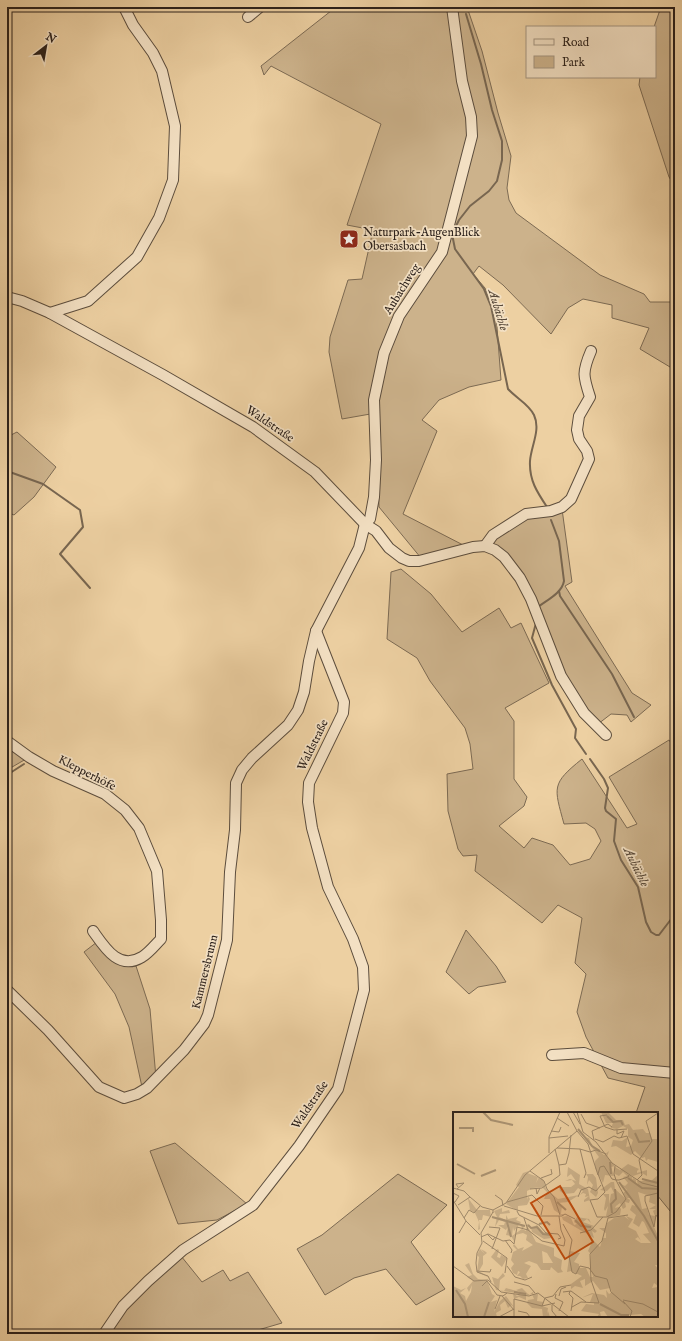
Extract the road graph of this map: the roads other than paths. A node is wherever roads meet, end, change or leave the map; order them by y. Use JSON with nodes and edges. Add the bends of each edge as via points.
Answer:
{"nodes":[{"id":1,"x":124,"y":7,"type":"edge"},
{"id":2,"x":260,"y":7,"type":"edge"},
{"id":3,"x":452,"y":7,"type":"edge"},
{"id":4,"x":248,"y":17,"type":"dead end"},
{"id":5,"x":7,"y":297,"type":"edge"},
{"id":6,"x":50,"y":313,"type":"junction"},
{"id":7,"x":591,"y":351,"type":"dead end"},
{"id":8,"x":367,"y":521,"type":"junction"},
{"id":9,"x":485,"y":546,"type":"junction"},
{"id":10,"x":316,"y":631,"type":"junction"},
{"id":11,"x":606,"y":735,"type":"dead end"},
{"id":12,"x":7,"y":741,"type":"edge"},
{"id":13,"x":93,"y":931,"type":"dead end"},
{"id":14,"x":7,"y":990,"type":"edge"},
{"id":15,"x":552,"y":1055,"type":"dead end"},
{"id":16,"x":675,"y":1073,"type":"edge"},
{"id":17,"x":104,"y":1334,"type":"edge"}],
"edges":[{"from":1,"to":6,"type":"street","via":[[162,71],[175,126],[173,180],[159,218],[137,257],[88,301]]},
{"from":2,"to":4,"type":"street"},
{"from":3,"to":8,"type":"street","name":"Aubachweg","via":[[472,136],[442,252],[399,316],[384,353],[374,400],[374,496]]},
{"from":5,"to":6,"type":"street","name":"Waldstraße"},
{"from":6,"to":8,"type":"street","name":"Waldstraße","via":[[253,427],[315,472]]},
{"from":7,"to":9,"type":"street","via":[[584,373],[590,397],[579,416],[577,430],[589,459],[571,499],[562,507],[551,511],[526,514],[493,535]]},
{"from":8,"to":9,"type":"street","name":"Waldstraße","via":[[389,548],[409,561]]},
{"from":8,"to":10,"type":"street","via":[[359,548]]},
{"from":9,"to":11,"type":"street","via":[[504,557],[520,578],[531,599],[561,676],[584,713]]},
{"from":10,"to":14,"type":"street","name":"Kammersbrunn","via":[[298,710],[288,725],[252,758],[236,783],[227,940],[208,1014],[204,1024],[184,1050],[147,1088],[124,1098],[99,1087],[48,1030]]},
{"from":10,"to":17,"type":"street","name":"Waldstraße","via":[[344,702],[343,713],[309,783],[308,802],[312,828],[328,887],[353,939],[363,967],[364,990],[338,1089],[299,1146],[253,1205],[182,1250],[123,1306]]},
{"from":12,"to":13,"type":"street","name":"Klepperhöfe","via":[[53,771],[105,794],[125,810],[139,828],[156,871],[161,939],[143,957],[132,962],[122,962],[106,949]]},
{"from":15,"to":16,"type":"street","via":[[584,1053],[621,1068]]}]}
